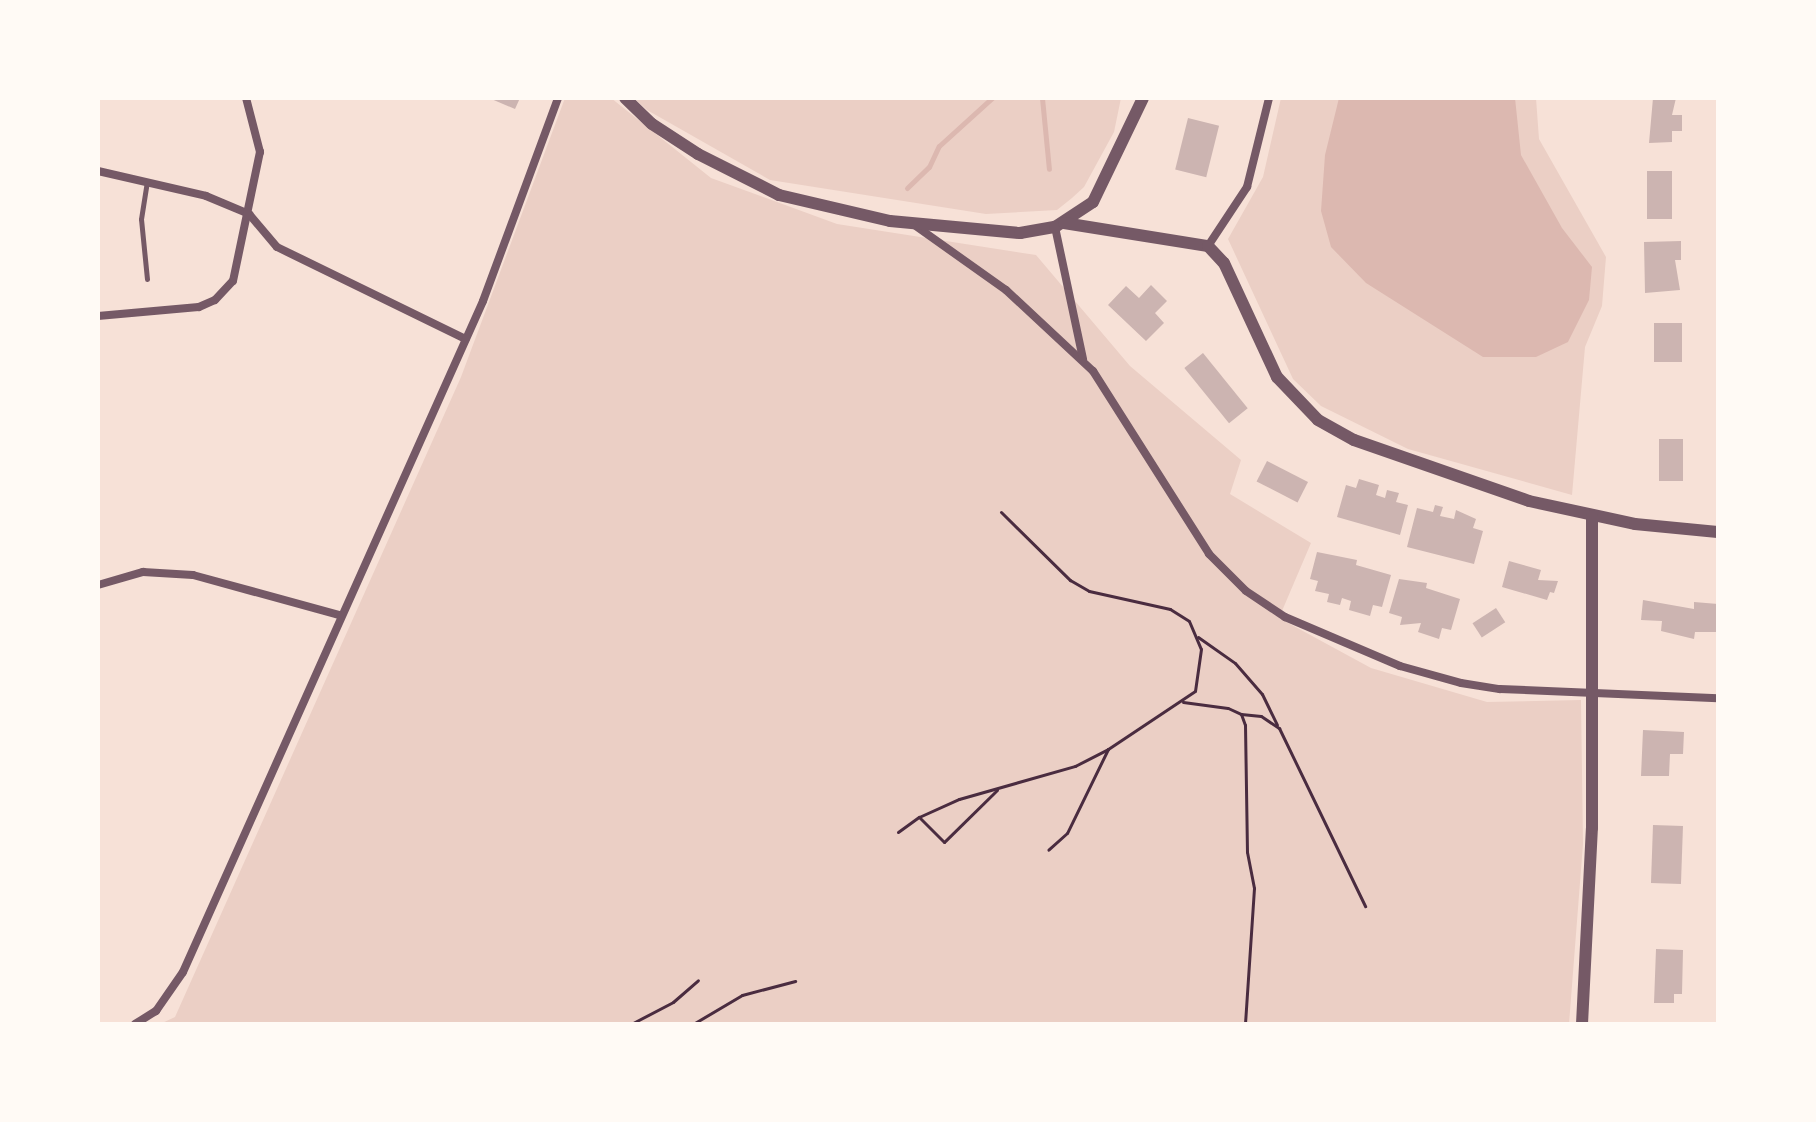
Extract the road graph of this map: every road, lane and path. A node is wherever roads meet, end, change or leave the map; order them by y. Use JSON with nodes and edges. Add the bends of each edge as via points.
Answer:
{"nodes":[{"id":1,"x":246,"y":98,"type":"edge"},
{"id":2,"x":558,"y":98,"type":"edge"},
{"id":3,"x":625,"y":98,"type":"edge"},
{"id":4,"x":1143,"y":98,"type":"edge"},
{"id":5,"x":1269,"y":98,"type":"edge"},
{"id":6,"x":98,"y":171,"type":"edge"},
{"id":7,"x":147,"y":182,"type":"junction"},
{"id":8,"x":249,"y":214,"type":"junction"},
{"id":9,"x":913,"y":224,"type":"junction"},
{"id":10,"x":1060,"y":225,"type":"junction"},
{"id":11,"x":1208,"y":246,"type":"junction"},
{"id":12,"x":147,"y":279,"type":"dead end"},
{"id":13,"x":98,"y":316,"type":"edge"},
{"id":14,"x":466,"y":339,"type":"junction"},
{"id":15,"x":1084,"y":361,"type":"junction"},
{"id":16,"x":1001,"y":512,"type":"dead end"},
{"id":17,"x":1592,"y":516,"type":"junction"},
{"id":18,"x":1718,"y":532,"type":"edge"},
{"id":19,"x":98,"y":585,"type":"edge"},
{"id":20,"x":339,"y":615,"type":"junction"},
{"id":21,"x":1198,"y":637,"type":"junction"},
{"id":22,"x":1591,"y":692,"type":"junction"},
{"id":23,"x":1718,"y":698,"type":"edge"},
{"id":24,"x":1183,"y":702,"type":"junction"},
{"id":25,"x":1241,"y":714,"type":"junction"},
{"id":26,"x":1279,"y":728,"type":"junction"},
{"id":27,"x":1108,"y":749,"type":"junction"},
{"id":28,"x":997,"y":790,"type":"junction"},
{"id":29,"x":919,"y":817,"type":"junction"},
{"id":30,"x":898,"y":832,"type":"dead end"},
{"id":31,"x":1048,"y":850,"type":"dead end"},
{"id":32,"x":1365,"y":906,"type":"dead end"},
{"id":33,"x":698,"y":980,"type":"dead end"},
{"id":34,"x":795,"y":981,"type":"dead end"},
{"id":35,"x":135,"y":1024,"type":"edge"},
{"id":36,"x":631,"y":1024,"type":"edge"},
{"id":37,"x":693,"y":1024,"type":"edge"},
{"id":38,"x":1245,"y":1024,"type":"edge"},
{"id":39,"x":1582,"y":1024,"type":"edge"}],
"edges":[{"from":1,"to":8,"type":"street","via":[[260,152]]},
{"from":2,"to":14,"type":"street"},
{"from":3,"to":9,"type":"street","via":[[652,124],[698,154],[779,195]]},
{"from":4,"to":10,"type":"street","via":[[1109,178],[1093,202]]},
{"from":5,"to":11,"type":"street","via":[[1247,187]]},
{"from":6,"to":7,"type":"street"},
{"from":7,"to":8,"type":"street","via":[[206,196]]},
{"from":7,"to":12,"type":"lane","via":[[141,219]]},
{"from":8,"to":13,"type":"street","via":[[233,281],[215,300],[188,309]]},
{"from":8,"to":14,"type":"street","via":[[277,247]]},
{"from":9,"to":10,"type":"street","via":[[977,232]]},
{"from":9,"to":15,"type":"street","via":[[1006,290]]},
{"from":10,"to":11,"type":"street"},
{"from":10,"to":15,"type":"street"},
{"from":11,"to":17,"type":"street","via":[[1224,263],[1277,377],[1318,420],[1389,454]]},
{"from":14,"to":20,"type":"street"},
{"from":15,"to":22,"type":"street","via":[[1126,415],[1209,554],[1246,591],[1285,617],[1400,666],[1461,683]]},
{"from":16,"to":21,"type":"path","via":[[1070,580],[1089,591],[1170,609],[1189,621]]},
{"from":17,"to":18,"type":"street"},
{"from":17,"to":22,"type":"street"},
{"from":19,"to":20,"type":"street","via":[[143,572],[193,575]]},
{"from":20,"to":35,"type":"street","via":[[183,972],[156,1011]]},
{"from":21,"to":24,"type":"path","via":[[1200,672],[1195,691]]},
{"from":21,"to":26,"type":"path","via":[[1235,663],[1262,694]]},
{"from":22,"to":23,"type":"street"},
{"from":22,"to":39,"type":"street","via":[[1592,828]]},
{"from":24,"to":25,"type":"path"},
{"from":24,"to":27,"type":"path"},
{"from":25,"to":26,"type":"path","via":[[1261,716]]},
{"from":25,"to":38,"type":"path","via":[[1247,852],[1254,888]]},
{"from":26,"to":32,"type":"path"},
{"from":27,"to":28,"type":"path","via":[[1075,766]]},
{"from":27,"to":31,"type":"path","via":[[1067,833]]},
{"from":28,"to":29,"type":"path"},
{"from":28,"to":29,"type":"path","via":[[944,842]]},
{"from":29,"to":30,"type":"path"},
{"from":33,"to":36,"type":"path","via":[[673,1002]]},
{"from":34,"to":37,"type":"path","via":[[742,995]]}]}
